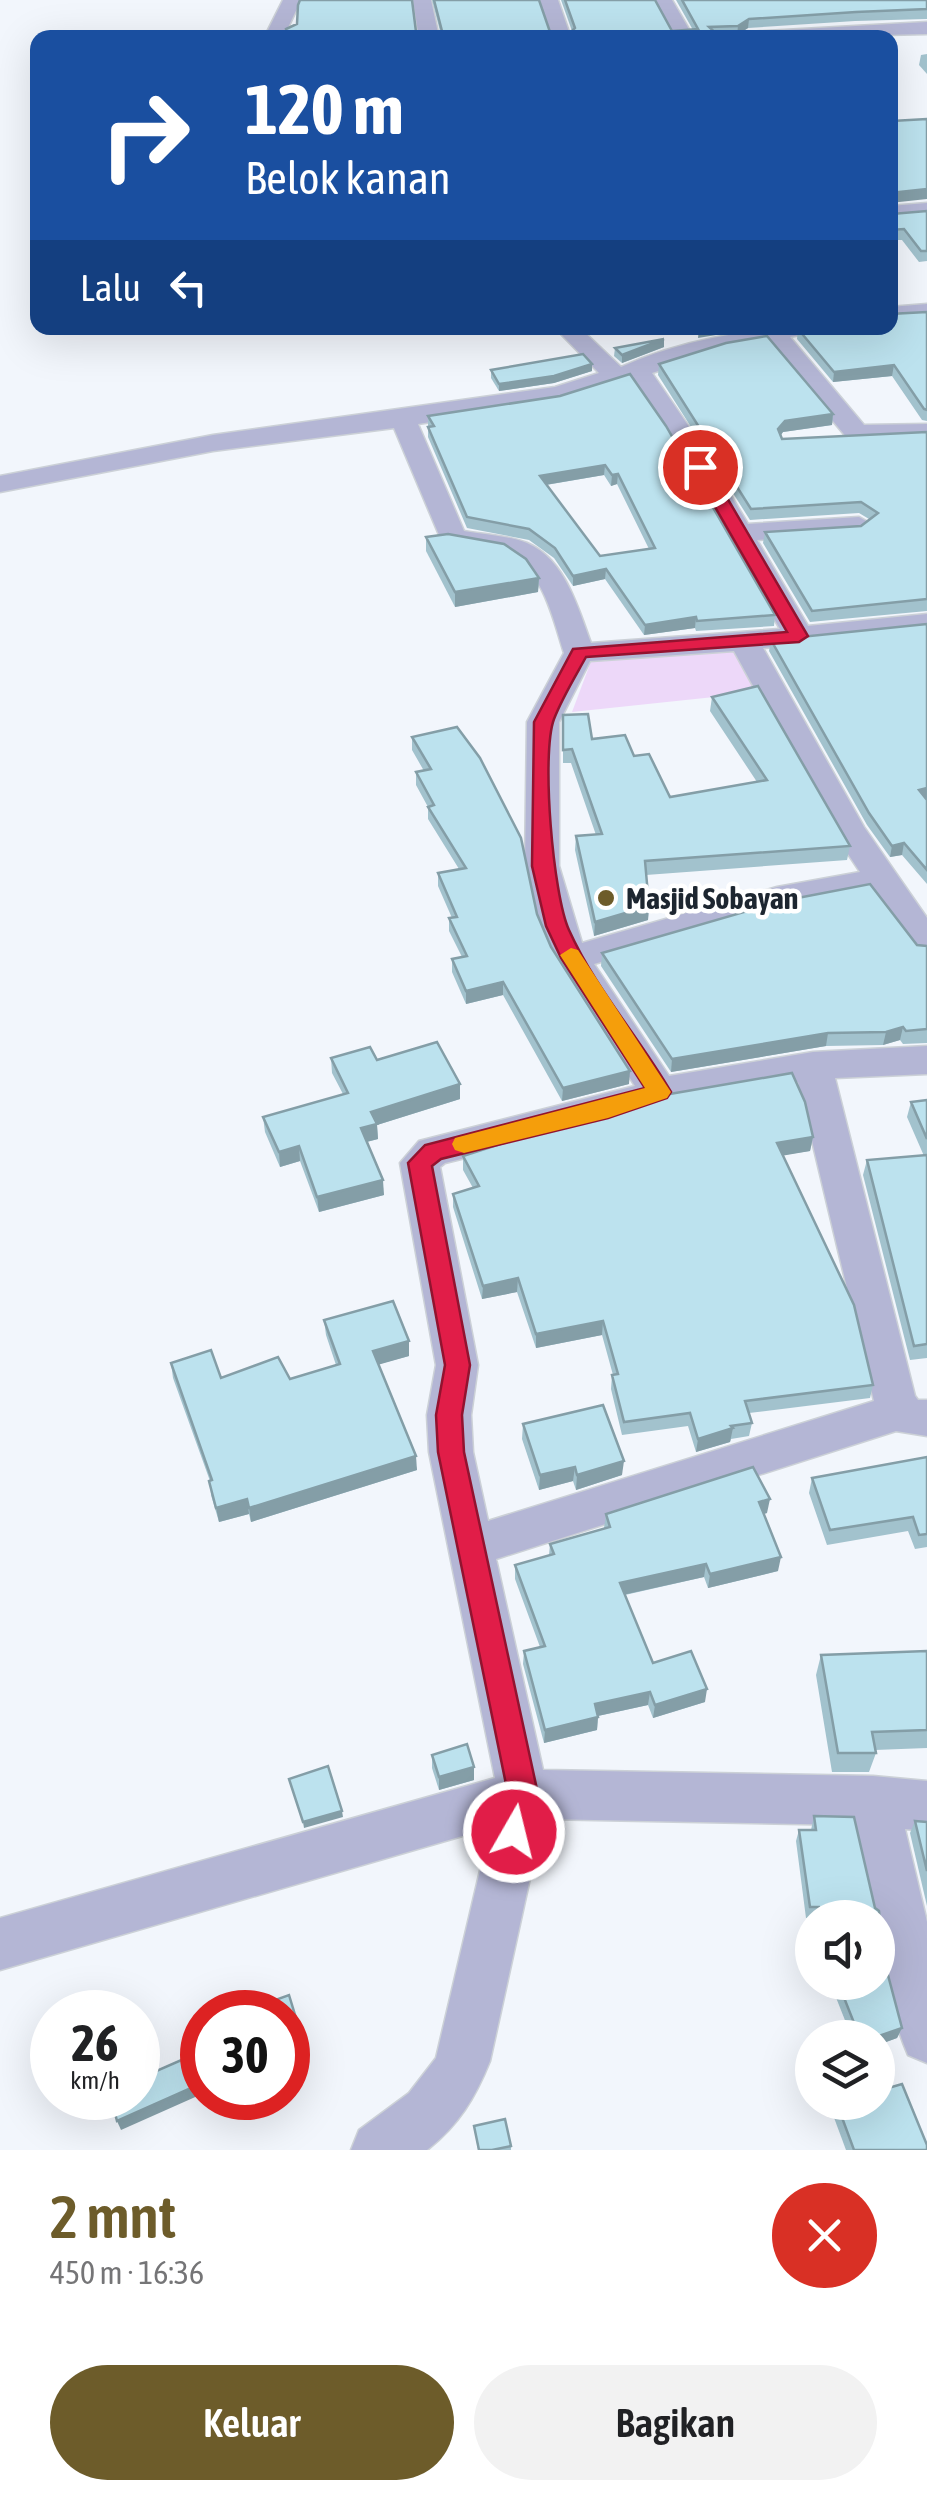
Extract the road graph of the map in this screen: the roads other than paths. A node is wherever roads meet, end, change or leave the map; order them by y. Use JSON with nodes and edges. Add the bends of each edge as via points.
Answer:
{"nodes":[{"id":1,"x":292,"y":0,"type":"edge"},
{"id":2,"x":422,"y":0,"type":"edge"},
{"id":3,"x":550,"y":0,"type":"edge"},
{"id":4,"x":663,"y":0,"type":"edge"},
{"id":5,"x":927,"y":28,"type":"edge"},
{"id":6,"x":277,"y":30,"type":"edge"},
{"id":7,"x":428,"y":30,"type":"edge"},
{"id":8,"x":559,"y":30,"type":"edge"},
{"id":9,"x":680,"y":30,"type":"edge"},
{"id":10,"x":891,"y":30,"type":"edge"},
{"id":11,"x":927,"y":210,"type":"edge"},
{"id":12,"x":898,"y":212,"type":"edge"},
{"id":13,"x":927,"y":311,"type":"edge"},
{"id":14,"x":898,"y":313,"type":"edge"},
{"id":15,"x":576,"y":335,"type":"edge"},
{"id":16,"x":763,"y":335,"type":"edge"},
{"id":17,"x":775,"y":335,"type":"edge"},
{"id":18,"x":626,"y":372,"type":"junction"},
{"id":19,"x":403,"y":419,"type":"junction"},
{"id":20,"x":927,"y":432,"type":"edge"},
{"id":21,"x":857,"y":433,"type":"junction"},
{"id":22,"x":825,"y":438,"type":"edge"},
{"id":23,"x":0,"y":484,"type":"edge"},
{"id":24,"x":859,"y":526,"type":"edge"},
{"id":25,"x":739,"y":533,"type":"junction"},
{"id":26,"x":927,"y":622,"type":"edge"},
{"id":27,"x":799,"y":636,"type":"junction"},
{"id":28,"x":744,"y":641,"type":"junction"},
{"id":29,"x":579,"y":652,"type":"junction"},
{"id":30,"x":881,"y":879,"type":"junction"},
{"id":31,"x":927,"y":944,"type":"edge"},
{"id":32,"x":572,"y":958,"type":"junction"},
{"id":33,"x":927,"y":1060,"type":"edge"},
{"id":34,"x":813,"y":1066,"type":"junction"},
{"id":35,"x":659,"y":1092,"type":"junction"},
{"id":36,"x":913,"y":1415,"type":"edge"},
{"id":37,"x":472,"y":1546,"type":"junction"},
{"id":38,"x":523,"y":1794,"type":"junction"},
{"id":39,"x":873,"y":1801,"type":"junction"},
{"id":40,"x":927,"y":1806,"type":"edge"},
{"id":41,"x":0,"y":1944,"type":"edge"},
{"id":42,"x":927,"y":2036,"type":"edge"},
{"id":43,"x":379,"y":2150,"type":"edge"}],
"edges":[{"from":1,"to":6,"type":"street"},
{"from":2,"to":7,"type":"street"},
{"from":3,"to":8,"type":"street"},
{"from":4,"to":9,"type":"street"},
{"from":5,"to":10,"type":"street"},
{"from":11,"to":12,"type":"street"},
{"from":13,"to":14,"type":"street"},
{"from":15,"to":18,"type":"street"},
{"from":16,"to":18,"type":"street"},
{"from":17,"to":21,"type":"street"},
{"from":18,"to":19,"type":"street","via":[[559,394]]},
{"from":18,"to":25,"type":"street","via":[[681,434]]},
{"from":19,"to":23,"type":"street","via":[[212,443]]},
{"from":19,"to":29,"type":"street","via":[[449,533],[516,548],[535,560]]},
{"from":20,"to":21,"type":"street"},
{"from":21,"to":22,"type":"street"},
{"from":24,"to":25,"type":"street"},
{"from":25,"to":27,"type":"street"},
{"from":26,"to":27,"type":"street"},
{"from":27,"to":28,"type":"street"},
{"from":28,"to":29,"type":"street"},
{"from":28,"to":30,"type":"street"},
{"from":29,"to":32,"type":"street","via":[[543,722],[540,793],[542,866],[556,926]]},
{"from":30,"to":31,"type":"street"},
{"from":30,"to":32,"type":"street","via":[[778,899]]},
{"from":32,"to":35,"type":"street"},
{"from":33,"to":34,"type":"street"},
{"from":34,"to":35,"type":"street"},
{"from":34,"to":36,"type":"street","via":[[857,1259]]},
{"from":35,"to":37,"type":"street","via":[[434,1152],[420,1163],[458,1365],[451,1452]]},
{"from":36,"to":37,"type":"street"},
{"from":37,"to":38,"type":"street"},
{"from":38,"to":39,"type":"street"},
{"from":38,"to":41,"type":"street"},
{"from":38,"to":43,"type":"street","via":[[453,2087],[439,2106]]},
{"from":39,"to":40,"type":"street"},
{"from":39,"to":42,"type":"street"}]}
